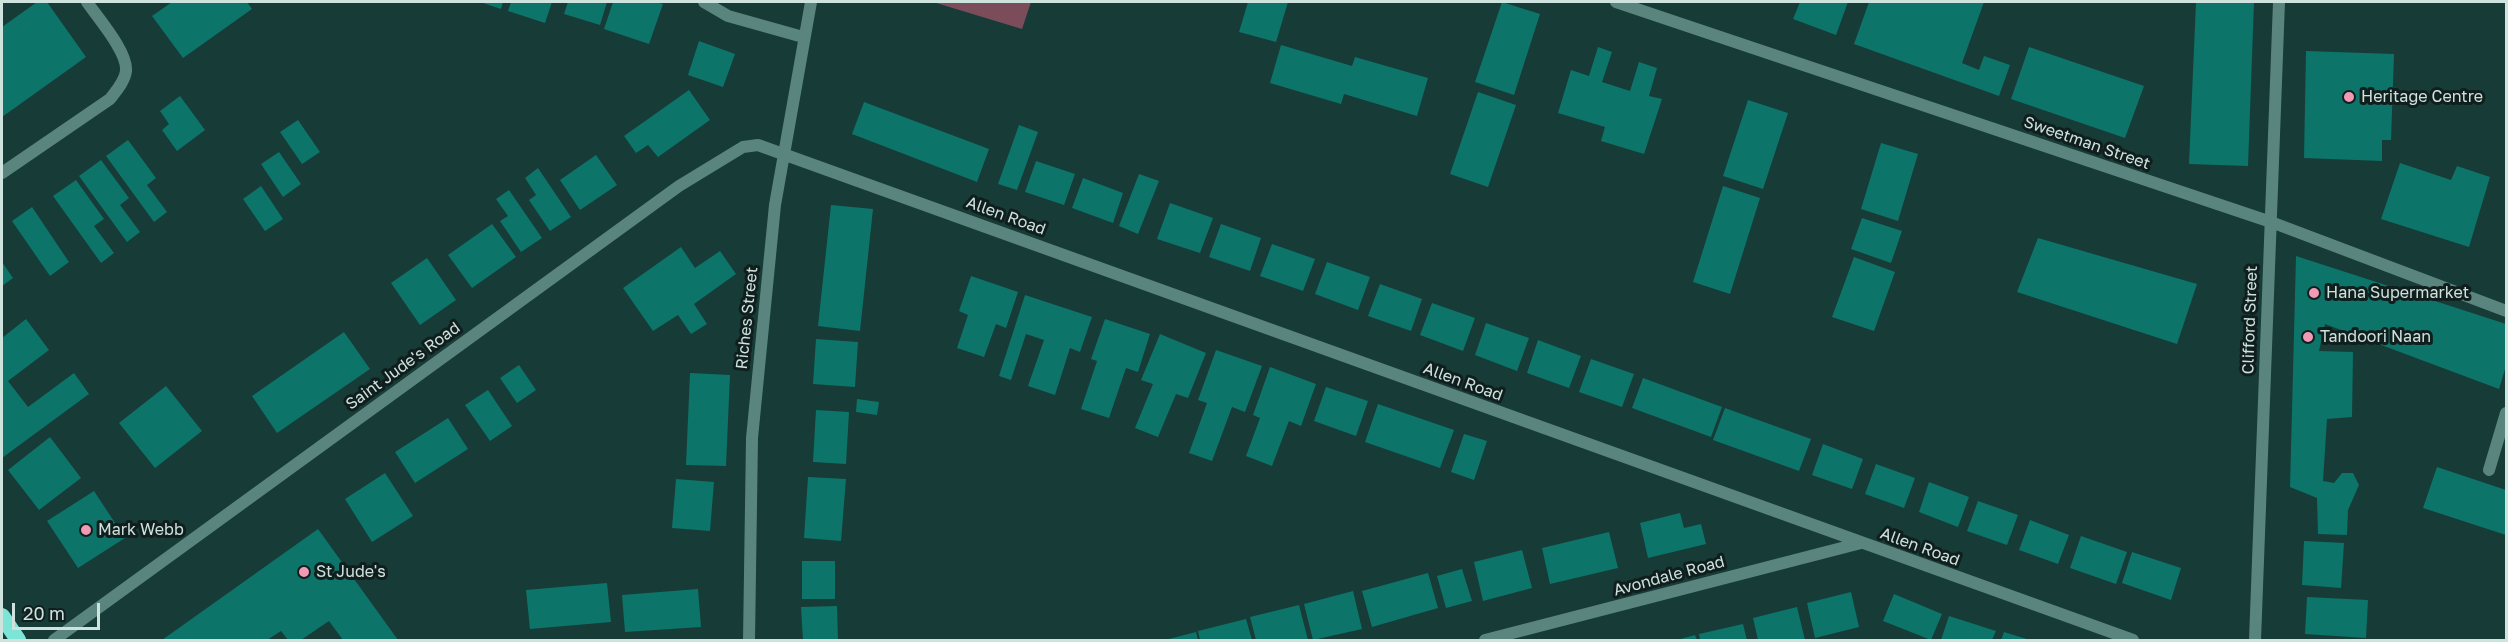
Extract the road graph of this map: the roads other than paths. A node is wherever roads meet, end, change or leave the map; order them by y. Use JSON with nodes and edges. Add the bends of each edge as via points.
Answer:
{"nodes":[{"id":1,"x":87,"y":2,"type":"edge"},
{"id":2,"x":704,"y":2,"type":"edge"},
{"id":3,"x":811,"y":2,"type":"edge"},
{"id":4,"x":1616,"y":2,"type":"edge"},
{"id":5,"x":1658,"y":2,"type":"edge"},
{"id":6,"x":2279,"y":2,"type":"edge"},
{"id":7,"x":1654,"y":15,"type":"junction"},
{"id":8,"x":803,"y":38,"type":"junction"},
{"id":9,"x":783,"y":153,"type":"junction"},
{"id":10,"x":2,"y":173,"type":"edge"},
{"id":11,"x":2271,"y":222,"type":"junction"},
{"id":12,"x":2506,"y":311,"type":"edge"},
{"id":13,"x":2506,"y":413,"type":"edge"},
{"id":14,"x":2489,"y":470,"type":"dead end"},
{"id":15,"x":1861,"y":543,"type":"junction"},
{"id":16,"x":2,"y":616,"type":"edge"},
{"id":17,"x":18,"y":640,"type":"edge"},
{"id":18,"x":54,"y":640,"type":"edge"},
{"id":19,"x":749,"y":640,"type":"edge"},
{"id":20,"x":1485,"y":640,"type":"edge"},
{"id":21,"x":2133,"y":640,"type":"edge"},
{"id":22,"x":2255,"y":640,"type":"edge"}],
"edges":[{"from":1,"to":10,"type":"street","via":[[122,56],[126,70],[120,86],[110,99]]},
{"from":2,"to":8,"type":"street","via":[[728,16]]},
{"from":3,"to":8,"type":"street","name":"Riches Street"},
{"from":4,"to":7,"type":"street","name":"Sweetman Street"},
{"from":5,"to":7,"type":"street"},
{"from":6,"to":11,"type":"street","name":"Clifford Street"},
{"from":7,"to":11,"type":"street","name":"Sweetman Street"},
{"from":8,"to":9,"type":"street","name":"Riches Street"},
{"from":9,"to":15,"type":"street","name":"Allen Road"},
{"from":9,"to":18,"type":"street","name":"Saint Jude's Road","via":[[758,145],[743,147],[679,186]]},
{"from":9,"to":19,"type":"street","name":"Riches Street","via":[[752,438]]},
{"from":11,"to":12,"type":"street","name":"Sweetman Street"},
{"from":11,"to":22,"type":"street","name":"Clifford Street"},
{"from":13,"to":14,"type":"street"},
{"from":15,"to":20,"type":"street","name":"Avondale Road"},
{"from":15,"to":21,"type":"street","name":"Allen Road"},
{"from":16,"to":17,"type":"highway"}]}
